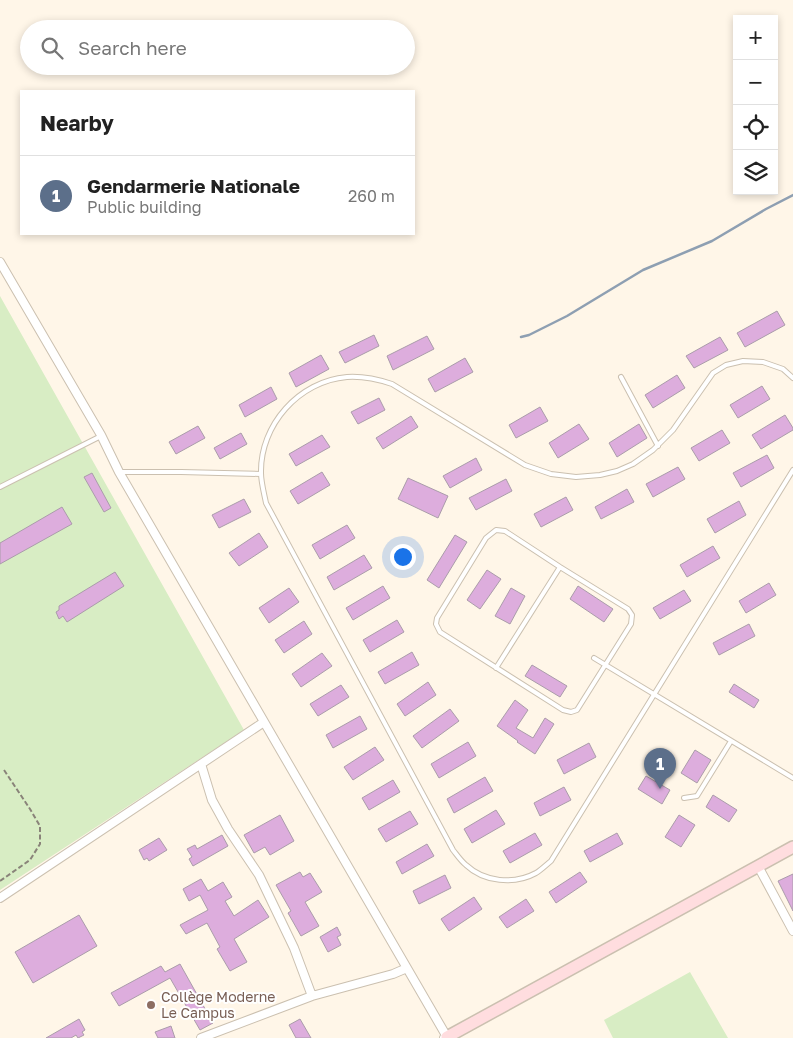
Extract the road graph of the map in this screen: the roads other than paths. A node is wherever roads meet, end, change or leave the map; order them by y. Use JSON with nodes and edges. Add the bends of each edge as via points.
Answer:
{"nodes":[{"id":1,"x":0,"y":262,"type":"edge"},
{"id":2,"x":621,"y":376,"type":"dead end"},
{"id":3,"x":793,"y":378,"type":"edge"},
{"id":4,"x":101,"y":435,"type":"junction"},
{"id":5,"x":658,"y":446,"type":"junction"},
{"id":6,"x":793,"y":470,"type":"edge"},
{"id":7,"x":119,"y":472,"type":"junction"},
{"id":8,"x":261,"y":474,"type":"junction"},
{"id":9,"x":0,"y":487,"type":"edge"},
{"id":10,"x":560,"y":567,"type":"junction"},
{"id":11,"x":594,"y":658,"type":"dead end"},
{"id":12,"x":606,"y":665,"type":"junction"},
{"id":13,"x":496,"y":668,"type":"junction"},
{"id":14,"x":654,"y":695,"type":"junction"},
{"id":15,"x":264,"y":722,"type":"junction"},
{"id":16,"x":731,"y":741,"type":"junction"},
{"id":17,"x":201,"y":764,"type":"junction"},
{"id":18,"x":793,"y":778,"type":"edge"},
{"id":19,"x":684,"y":798,"type":"dead end"},
{"id":20,"x":793,"y":848,"type":"edge"},
{"id":21,"x":758,"y":866,"type":"junction"},
{"id":22,"x":0,"y":898,"type":"edge"},
{"id":23,"x":793,"y":931,"type":"edge"},
{"id":24,"x":407,"y":968,"type":"junction"},
{"id":25,"x":312,"y":996,"type":"junction"},
{"id":26,"x":201,"y":1038,"type":"edge"},
{"id":27,"x":446,"y":1038,"type":"edge"}],
"edges":[{"from":1,"to":4,"type":"street"},
{"from":2,"to":5,"type":"lane"},
{"from":3,"to":5,"type":"lane","via":[[763,362],[743,361],[726,365],[713,373]]},
{"from":4,"to":7,"type":"street"},
{"from":4,"to":9,"type":"lane"},
{"from":5,"to":8,"type":"lane","via":[[618,471],[576,478],[551,474],[525,465],[392,384],[370,378],[347,377],[306,390],[286,406],[274,422],[265,444]]},
{"from":6,"to":14,"type":"lane"},
{"from":7,"to":8,"type":"lane"},
{"from":7,"to":15,"type":"street"},
{"from":8,"to":14,"type":"lane","via":[[266,503],[453,850],[466,866],[484,876],[510,881],[536,873],[551,861]]},
{"from":10,"to":12,"type":"lane","via":[[628,609],[632,615],[631,624]]},
{"from":10,"to":13,"type":"lane"},
{"from":10,"to":13,"type":"lane","via":[[506,531],[496,530],[486,538],[436,624],[440,632]]},
{"from":11,"to":12,"type":"lane"},
{"from":12,"to":13,"type":"lane","via":[[577,710],[571,712]]},
{"from":12,"to":14,"type":"lane"},
{"from":14,"to":16,"type":"lane"},
{"from":15,"to":17,"type":"street"},
{"from":15,"to":24,"type":"street"},
{"from":16,"to":18,"type":"lane"},
{"from":16,"to":19,"type":"lane","via":[[697,796]]},
{"from":17,"to":22,"type":"street"},
{"from":17,"to":25,"type":"street","via":[[212,800],[259,875],[294,948]]},
{"from":20,"to":21,"type":"street"},
{"from":21,"to":23,"type":"street"},
{"from":21,"to":27,"type":"street"},
{"from":24,"to":25,"type":"street"},
{"from":24,"to":27,"type":"street"},
{"from":25,"to":26,"type":"street"}]}
